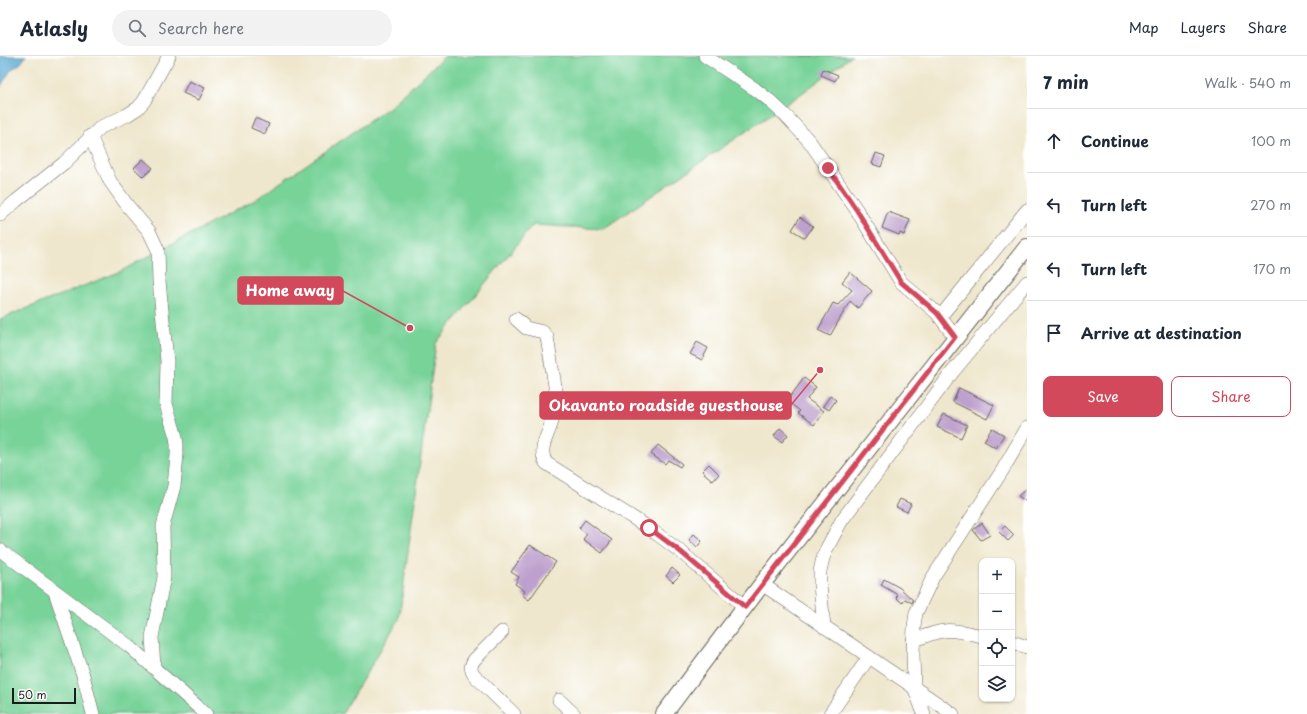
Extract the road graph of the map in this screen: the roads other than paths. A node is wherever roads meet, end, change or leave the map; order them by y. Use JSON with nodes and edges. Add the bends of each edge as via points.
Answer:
{"nodes":[{"id":1,"x":170,"y":56,"type":"edge"},
{"id":2,"x":705,"y":56,"type":"edge"},
{"id":3,"x":90,"y":136,"type":"junction"},
{"id":4,"x":1027,"y":210,"type":"edge"},
{"id":5,"x":0,"y":215,"type":"edge"},
{"id":6,"x":1027,"y":247,"type":"edge"},
{"id":7,"x":1027,"y":282,"type":"edge"},
{"id":8,"x":940,"y":317,"type":"junction"},
{"id":9,"x":516,"y":319,"type":"dead end"},
{"id":10,"x":955,"y":337,"type":"junction"},
{"id":11,"x":1027,"y":428,"type":"edge"},
{"id":12,"x":0,"y":550,"type":"edge"},
{"id":13,"x":762,"y":584,"type":"junction"},
{"id":14,"x":55,"y":592,"type":"junction"},
{"id":15,"x":745,"y":607,"type":"junction"},
{"id":16,"x":824,"y":627,"type":"junction"},
{"id":17,"x":502,"y":632,"type":"dead end"},
{"id":18,"x":979,"y":636,"type":"edge"},
{"id":19,"x":913,"y":641,"type":"junction"},
{"id":20,"x":1015,"y":643,"type":"edge"},
{"id":21,"x":1027,"y":647,"type":"edge"},
{"id":22,"x":869,"y":657,"type":"junction"},
{"id":23,"x":154,"y":668,"type":"junction"},
{"id":24,"x":914,"y":688,"type":"junction"},
{"id":25,"x":558,"y":700,"type":"dead end"},
{"id":26,"x":93,"y":714,"type":"edge"},
{"id":27,"x":206,"y":714,"type":"edge"},
{"id":28,"x":514,"y":714,"type":"edge"},
{"id":29,"x":574,"y":714,"type":"edge"},
{"id":30,"x":664,"y":714,"type":"edge"},
{"id":31,"x":830,"y":714,"type":"edge"},
{"id":32,"x":924,"y":714,"type":"edge"},
{"id":33,"x":953,"y":714,"type":"edge"}],
"edges":[{"from":1,"to":3,"type":"street","via":[[138,108],[101,127]]},
{"from":2,"to":8,"type":"street","via":[[756,89],[810,142],[856,209],[901,282]]},
{"from":3,"to":5,"type":"street","via":[[64,163]]},
{"from":3,"to":23,"type":"street","via":[[110,181],[149,231],[158,250],[167,361],[166,404],[177,441],[177,455],[174,486],[163,526],[164,577],[152,637]]},
{"from":4,"to":8,"type":"street"},
{"from":6,"to":10,"type":"main road"},
{"from":7,"to":16,"type":"street","via":[[951,374],[842,520],[827,548],[820,571]]},
{"from":8,"to":10,"type":"street"},
{"from":9,"to":15,"type":"street","via":[[526,328],[543,332],[547,337],[556,401],[551,426],[542,449],[546,463],[649,528]]},
{"from":10,"to":13,"type":"main road"},
{"from":11,"to":19,"type":"street","via":[[933,577],[916,613]]},
{"from":12,"to":14,"type":"street"},
{"from":13,"to":15,"type":"main road"},
{"from":13,"to":16,"type":"street"},
{"from":14,"to":23,"type":"street","via":[[129,646]]},
{"from":14,"to":26,"type":"street","via":[[83,675]]},
{"from":15,"to":30,"type":"main road"},
{"from":16,"to":22,"type":"street"},
{"from":17,"to":28,"type":"street","via":[[474,660],[471,670]]},
{"from":18,"to":19,"type":"street","via":[[944,630]]},
{"from":19,"to":24,"type":"street"},
{"from":20,"to":21,"type":"street"},
{"from":22,"to":24,"type":"street"},
{"from":22,"to":31,"type":"street"},
{"from":23,"to":27,"type":"street"},
{"from":24,"to":32,"type":"street"},
{"from":24,"to":33,"type":"street"},
{"from":25,"to":29,"type":"street"}]}
